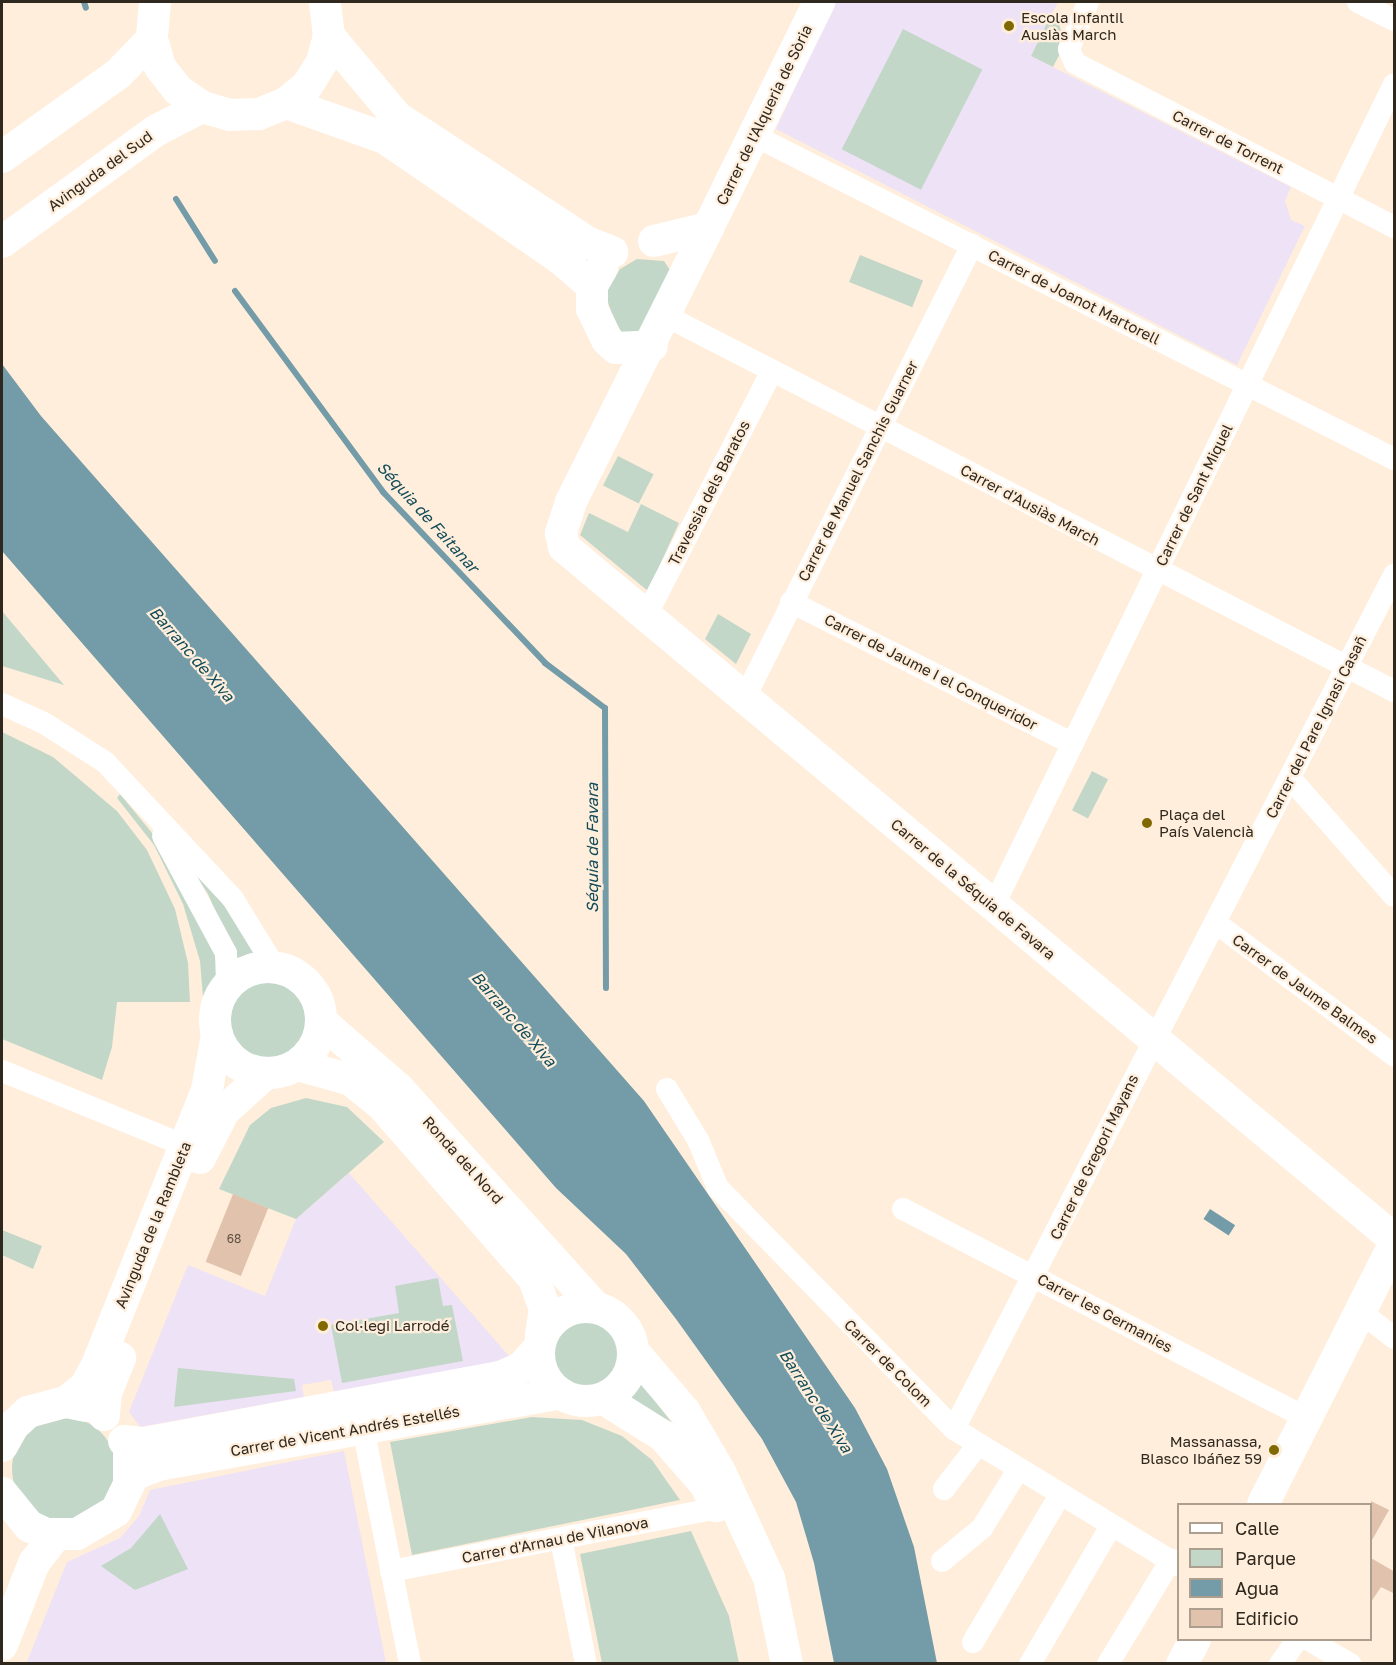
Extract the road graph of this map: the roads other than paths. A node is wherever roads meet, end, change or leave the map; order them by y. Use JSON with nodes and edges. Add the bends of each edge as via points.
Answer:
{"nodes":[{"id":1,"x":156,"y":2,"type":"edge"},
{"id":2,"x":325,"y":2,"type":"edge"},
{"id":3,"x":819,"y":2,"type":"edge"},
{"id":4,"x":1088,"y":2,"type":"edge"},
{"id":5,"x":1358,"y":2,"type":"edge"},
{"id":6,"x":1395,"y":20,"type":"edge"},
{"id":7,"x":329,"y":36,"type":"junction"},
{"id":8,"x":152,"y":39,"type":"junction"},
{"id":9,"x":1395,"y":84,"type":"edge"},
{"id":10,"x":286,"y":103,"type":"junction"},
{"id":11,"x":202,"y":107,"type":"junction"},
{"id":12,"x":753,"y":135,"type":"junction"},
{"id":13,"x":2,"y":157,"type":"edge"},
{"id":14,"x":1341,"y":200,"type":"junction"},
{"id":15,"x":1395,"y":227,"type":"edge"},
{"id":16,"x":708,"y":228,"type":"junction"},
{"id":17,"x":8,"y":237,"type":"edge"},
{"id":18,"x":654,"y":241,"type":"junction"},
{"id":19,"x":972,"y":245,"type":"junction"},
{"id":20,"x":612,"y":252,"type":"junction"},
{"id":21,"x":686,"y":277,"type":"junction"},
{"id":22,"x":592,"y":286,"type":"junction"},
{"id":23,"x":668,"y":317,"type":"junction"},
{"id":24,"x":652,"y":346,"type":"junction"},
{"id":25,"x":616,"y":348,"type":"junction"},
{"id":26,"x":772,"y":371,"type":"junction"},
{"id":27,"x":1249,"y":385,"type":"junction"},
{"id":28,"x":624,"y":395,"type":"junction"},
{"id":29,"x":879,"y":427,"type":"junction"},
{"id":30,"x":1395,"y":459,"type":"edge"},
{"id":31,"x":561,"y":533,"type":"joint"},
{"id":32,"x":1156,"y":571,"type":"junction"},
{"id":33,"x":1395,"y":575,"type":"edge"},
{"id":34,"x":791,"y":602,"type":"junction"},
{"id":35,"x":646,"y":615,"type":"junction"},
{"id":36,"x":1348,"y":667,"type":"junction"},
{"id":37,"x":1395,"y":691,"type":"edge"},
{"id":38,"x":745,"y":697,"type":"junction"},
{"id":39,"x":2,"y":704,"type":"edge"},
{"id":40,"x":1071,"y":743,"type":"junction"},
{"id":41,"x":1290,"y":778,"type":"junction"},
{"id":42,"x":135,"y":795,"type":"junction"},
{"id":43,"x":1395,"y":896,"type":"edge"},
{"id":44,"x":993,"y":907,"type":"junction"},
{"id":45,"x":1216,"y":923,"type":"junction"},
{"id":46,"x":274,"y":966,"type":"junction"},
{"id":47,"x":227,"y":985,"type":"junction"},
{"id":48,"x":322,"y":1022,"type":"junction"},
{"id":49,"x":217,"y":1035,"type":"junction"},
{"id":50,"x":1153,"y":1038,"type":"junction"},
{"id":51,"x":1395,"y":1055,"type":"edge"},
{"id":52,"x":298,"y":1065,"type":"junction"},
{"id":53,"x":2,"y":1071,"type":"edge"},
{"id":54,"x":266,"y":1073,"type":"junction"},
{"id":55,"x":668,"y":1089,"type":"dead end"},
{"id":56,"x":193,"y":1149,"type":"junction"},
{"id":57,"x":903,"y":1209,"type":"dead end"},
{"id":58,"x":1395,"y":1239,"type":"edge"},
{"id":59,"x":1395,"y":1245,"type":"edge"},
{"id":60,"x":1035,"y":1276,"type":"junction"},
{"id":61,"x":595,"y":1307,"type":"junction"},
{"id":62,"x":1361,"y":1312,"type":"junction"},
{"id":63,"x":1395,"y":1338,"type":"edge"},
{"id":64,"x":540,"y":1341,"type":"junction"},
{"id":65,"x":634,"y":1352,"type":"junction"},
{"id":66,"x":561,"y":1393,"type":"junction"},
{"id":67,"x":604,"y":1399,"type":"junction"},
{"id":68,"x":66,"y":1402,"type":"junction"},
{"id":69,"x":104,"y":1415,"type":"junction"},
{"id":70,"x":1307,"y":1418,"type":"junction"},
{"id":71,"x":7,"y":1428,"type":"edge"},
{"id":72,"x":363,"y":1428,"type":"junction"},
{"id":73,"x":954,"y":1429,"type":"junction"},
{"id":74,"x":124,"y":1441,"type":"junction"},
{"id":75,"x":977,"y":1446,"type":"junction"},
{"id":76,"x":1018,"y":1470,"type":"junction"},
{"id":77,"x":130,"y":1476,"type":"junction"},
{"id":78,"x":944,"y":1489,"type":"dead end"},
{"id":79,"x":2,"y":1494,"type":"edge"},
{"id":80,"x":1060,"y":1495,"type":"junction"},
{"id":81,"x":1264,"y":1503,"type":"edge"},
{"id":82,"x":717,"y":1508,"type":"junction"},
{"id":83,"x":20,"y":1519,"type":"junction"},
{"id":84,"x":1111,"y":1526,"type":"junction"},
{"id":85,"x":56,"y":1535,"type":"junction"},
{"id":86,"x":561,"y":1539,"type":"junction"},
{"id":87,"x":942,"y":1561,"type":"dead end"},
{"id":88,"x":1175,"y":1563,"type":"edge"},
{"id":89,"x":392,"y":1571,"type":"junction"},
{"id":90,"x":2,"y":1599,"type":"edge"},
{"id":91,"x":1194,"y":1641,"type":"edge"},
{"id":92,"x":1296,"y":1641,"type":"edge"},
{"id":93,"x":1311,"y":1641,"type":"edge"},
{"id":94,"x":973,"y":1642,"type":"dead end"},
{"id":95,"x":2,"y":1645,"type":"edge"},
{"id":96,"x":411,"y":1664,"type":"edge"},
{"id":97,"x":586,"y":1664,"type":"edge"},
{"id":98,"x":765,"y":1664,"type":"edge"},
{"id":99,"x":787,"y":1664,"type":"edge"},
{"id":100,"x":1030,"y":1664,"type":"edge"},
{"id":101,"x":1108,"y":1664,"type":"edge"},
{"id":102,"x":1182,"y":1664,"type":"edge"},
{"id":103,"x":1280,"y":1664,"type":"edge"},
{"id":104,"x":1350,"y":1664,"type":"edge"}],
"edges":[{"from":1,"to":8,"type":"street"},
{"from":2,"to":7,"type":"street"},
{"from":3,"to":12,"type":"street","name":"Carrer de l'Alqueria de Sòria"},
{"from":4,"to":14,"type":"street","name":"Carrer de Torrent","via":[[1069,49],[1075,63]]},
{"from":5,"to":6,"type":"street"},
{"from":7,"to":10,"type":"street","via":[[322,62],[307,86]]},
{"from":7,"to":20,"type":"street","via":[[397,117],[589,243]]},
{"from":8,"to":11,"type":"street","via":[[160,67]]},
{"from":8,"to":13,"type":"street","via":[[118,74]]},
{"from":9,"to":14,"type":"street","name":"Carrer de Sant Miquel"},
{"from":10,"to":11,"type":"street","via":[[259,114],[240,115]]},
{"from":10,"to":22,"type":"street","via":[[385,138],[561,259]]},
{"from":11,"to":17,"type":"street","name":"Avinguda del Sud","via":[[157,130]]},
{"from":12,"to":16,"type":"street","name":"Carrer de l'Alqueria de Sòria"},
{"from":12,"to":19,"type":"street","name":"Carrer de Joanot Martorell"},
{"from":14,"to":15,"type":"street","name":"Carrer de Torrent"},
{"from":14,"to":27,"type":"street","name":"Carrer de Sant Miquel"},
{"from":16,"to":18,"type":"street"},
{"from":16,"to":21,"type":"street","name":"Carrer de l'Alqueria de Sòria"},
{"from":18,"to":20,"type":"street","via":[[627,243]]},
{"from":18,"to":21,"type":"street","via":[[677,255]]},
{"from":19,"to":27,"type":"street","name":"Carrer de Joanot Martorell"},
{"from":19,"to":29,"type":"street","name":"Carrer de Manuel Sanchis Guarner"},
{"from":20,"to":22,"type":"street"},
{"from":21,"to":23,"type":"street","name":"Carrer de l'Alqueria de Sòria"},
{"from":22,"to":25,"type":"street","via":[[598,326]]},
{"from":23,"to":24,"type":"street","name":"Carrer de l'Alqueria de Sòria"},
{"from":23,"to":26,"type":"street","name":"Carrer d'Ausiàs March"},
{"from":24,"to":25,"type":"street"},
{"from":24,"to":28,"type":"street","name":"Carrer de l'Alqueria de Sòria"},
{"from":25,"to":28,"type":"street"},
{"from":26,"to":29,"type":"street","name":"Carrer d'Ausiàs March"},
{"from":26,"to":35,"type":"street","name":"Travessia dels Baratos"},
{"from":27,"to":30,"type":"street","name":"Carrer de Joanot Martorell"},
{"from":27,"to":32,"type":"street","name":"Carrer de Sant Miquel"},
{"from":28,"to":31,"type":"street","name":"Carrer de l'Alqueria de Sòria"},
{"from":29,"to":32,"type":"street","name":"Carrer d'Ausiàs March"},
{"from":29,"to":34,"type":"street","name":"Carrer de Manuel Sanchis Guarner"},
{"from":31,"to":35,"type":"street","name":"Carrer de la Séquia de Favara","via":[[564,547],[574,557]]},
{"from":32,"to":36,"type":"street","name":"Carrer d'Ausiàs March"},
{"from":32,"to":40,"type":"street","name":"Carrer de Sant Miquel"},
{"from":33,"to":36,"type":"street","name":"Carrer del Pare Ignasi Casañ"},
{"from":34,"to":38,"type":"street","name":"Carrer de Manuel Sanchis Guarner"},
{"from":34,"to":40,"type":"street","name":"Carrer de Jaume I el Conqueridor"},
{"from":35,"to":38,"type":"street","name":"Carrer de la Séquia de Favara"},
{"from":36,"to":37,"type":"street","name":"Carrer d'Ausiàs March"},
{"from":36,"to":41,"type":"street","name":"Carrer del Pare Ignasi Casañ"},
{"from":38,"to":44,"type":"street","name":"Carrer de la Séquia de Favara"},
{"from":39,"to":42,"type":"street","via":[[63,734],[105,762]]},
{"from":40,"to":44,"type":"street","name":"Carrer de Sant Miquel"},
{"from":41,"to":43,"type":"street"},
{"from":41,"to":45,"type":"street","name":"Carrer del Pare Ignasi Casañ"},
{"from":42,"to":46,"type":"street","via":[[233,899]]},
{"from":42,"to":47,"type":"street","via":[[207,912],[228,961]]},
{"from":44,"to":50,"type":"street","name":"Carrer de la Séquia de Favara"},
{"from":45,"to":50,"type":"street","name":"Carrer del Pare Ignasi Casañ"},
{"from":45,"to":51,"type":"street","name":"Carrer de Jaume Balmes"},
{"from":46,"to":47,"type":"street","via":[[256,967]]},
{"from":46,"to":48,"type":"street","via":[[303,979],[321,1006]]},
{"from":47,"to":49,"type":"street","via":[[216,1009]]},
{"from":48,"to":52,"type":"street","via":[[312,1052]]},
{"from":48,"to":61,"type":"street","name":"Ronda del Nord","via":[[398,1088]]},
{"from":49,"to":54,"type":"street","via":[[235,1062]]},
{"from":49,"to":56,"type":"street","name":"Avinguda de la Rambleta"},
{"from":50,"to":58,"type":"street","name":"Carrer de la Séquia de Favara"},
{"from":50,"to":60,"type":"street","name":"Carrer de Gregori Mayans"},
{"from":52,"to":54,"type":"street"},
{"from":52,"to":64,"type":"street","name":"Ronda del Nord","via":[[351,1080],[381,1104],[534,1279],[545,1309]]},
{"from":53,"to":56,"type":"street"},
{"from":54,"to":56,"type":"street","name":"Avinguda de la Rambleta","via":[[224,1111]]},
{"from":55,"to":73,"type":"street","name":"Carrer de Colom","via":[[698,1140],[718,1188]]},
{"from":56,"to":68,"type":"street","name":"Avinguda de la Rambleta","via":[[97,1365],[85,1387]]},
{"from":56,"to":69,"type":"street","name":"Avinguda de la Rambleta","via":[[106,1393]]},
{"from":57,"to":60,"type":"street","name":"Carrer les Germanies"},
{"from":59,"to":62,"type":"street"},
{"from":60,"to":70,"type":"street","name":"Carrer les Germanies"},
{"from":60,"to":73,"type":"street","name":"Carrer de Gregori Mayans"},
{"from":61,"to":64,"type":"street","via":[[565,1311]]},
{"from":61,"to":65,"type":"street","via":[[622,1322]]},
{"from":62,"to":63,"type":"street"},
{"from":62,"to":70,"type":"street"},
{"from":64,"to":66,"type":"street","via":[[543,1373]]},
{"from":64,"to":74,"type":"street","name":"Carrer de Vicent Andrés Estellés","via":[[522,1367],[501,1377],[144,1443]]},
{"from":65,"to":67,"type":"street","via":[[626,1381]]},
{"from":65,"to":99,"type":"street","via":[[685,1412],[720,1472],[769,1578]]},
{"from":66,"to":67,"type":"street","via":[[587,1401]]},
{"from":66,"to":72,"type":"street","name":"Carrer de Vicent Andrés Estellés"},
{"from":67,"to":82,"type":"street","via":[[663,1436],[705,1484]]},
{"from":68,"to":69,"type":"street"},
{"from":68,"to":71,"type":"street","via":[[46,1404]]},
{"from":69,"to":74,"type":"street"},
{"from":70,"to":81,"type":"street"},
{"from":72,"to":77,"type":"street","name":"Carrer de Vicent Andrés Estellés","via":[[158,1465]]},
{"from":72,"to":89,"type":"street"},
{"from":73,"to":75,"type":"street","name":"Carrer de Colom"},
{"from":74,"to":77,"type":"street"},
{"from":75,"to":76,"type":"street","name":"Carrer de Colom"},
{"from":75,"to":78,"type":"street"},
{"from":76,"to":80,"type":"street","name":"Carrer de Colom"},
{"from":76,"to":87,"type":"street","via":[[982,1528]]},
{"from":77,"to":85,"type":"street","via":[[124,1498],[105,1522],[77,1534]]},
{"from":79,"to":83,"type":"street"},
{"from":80,"to":84,"type":"street","name":"Carrer de Colom"},
{"from":80,"to":94,"type":"street"},
{"from":82,"to":86,"type":"street","name":"Carrer d'Arnau de Vilanova"},
{"from":82,"to":98,"type":"street","via":[[751,1587]]},
{"from":83,"to":85,"type":"street"},
{"from":83,"to":90,"type":"street","via":[[20,1551]]},
{"from":84,"to":88,"type":"street","name":"Carrer de Colom"},
{"from":84,"to":100,"type":"street"},
{"from":85,"to":95,"type":"street","via":[[34,1563]]},
{"from":86,"to":89,"type":"street","name":"Carrer d'Arnau de Vilanova"},
{"from":86,"to":97,"type":"street"},
{"from":88,"to":101,"type":"street"},
{"from":89,"to":96,"type":"street"},
{"from":91,"to":102,"type":"street"},
{"from":92,"to":103,"type":"street"},
{"from":93,"to":104,"type":"street"}]}
